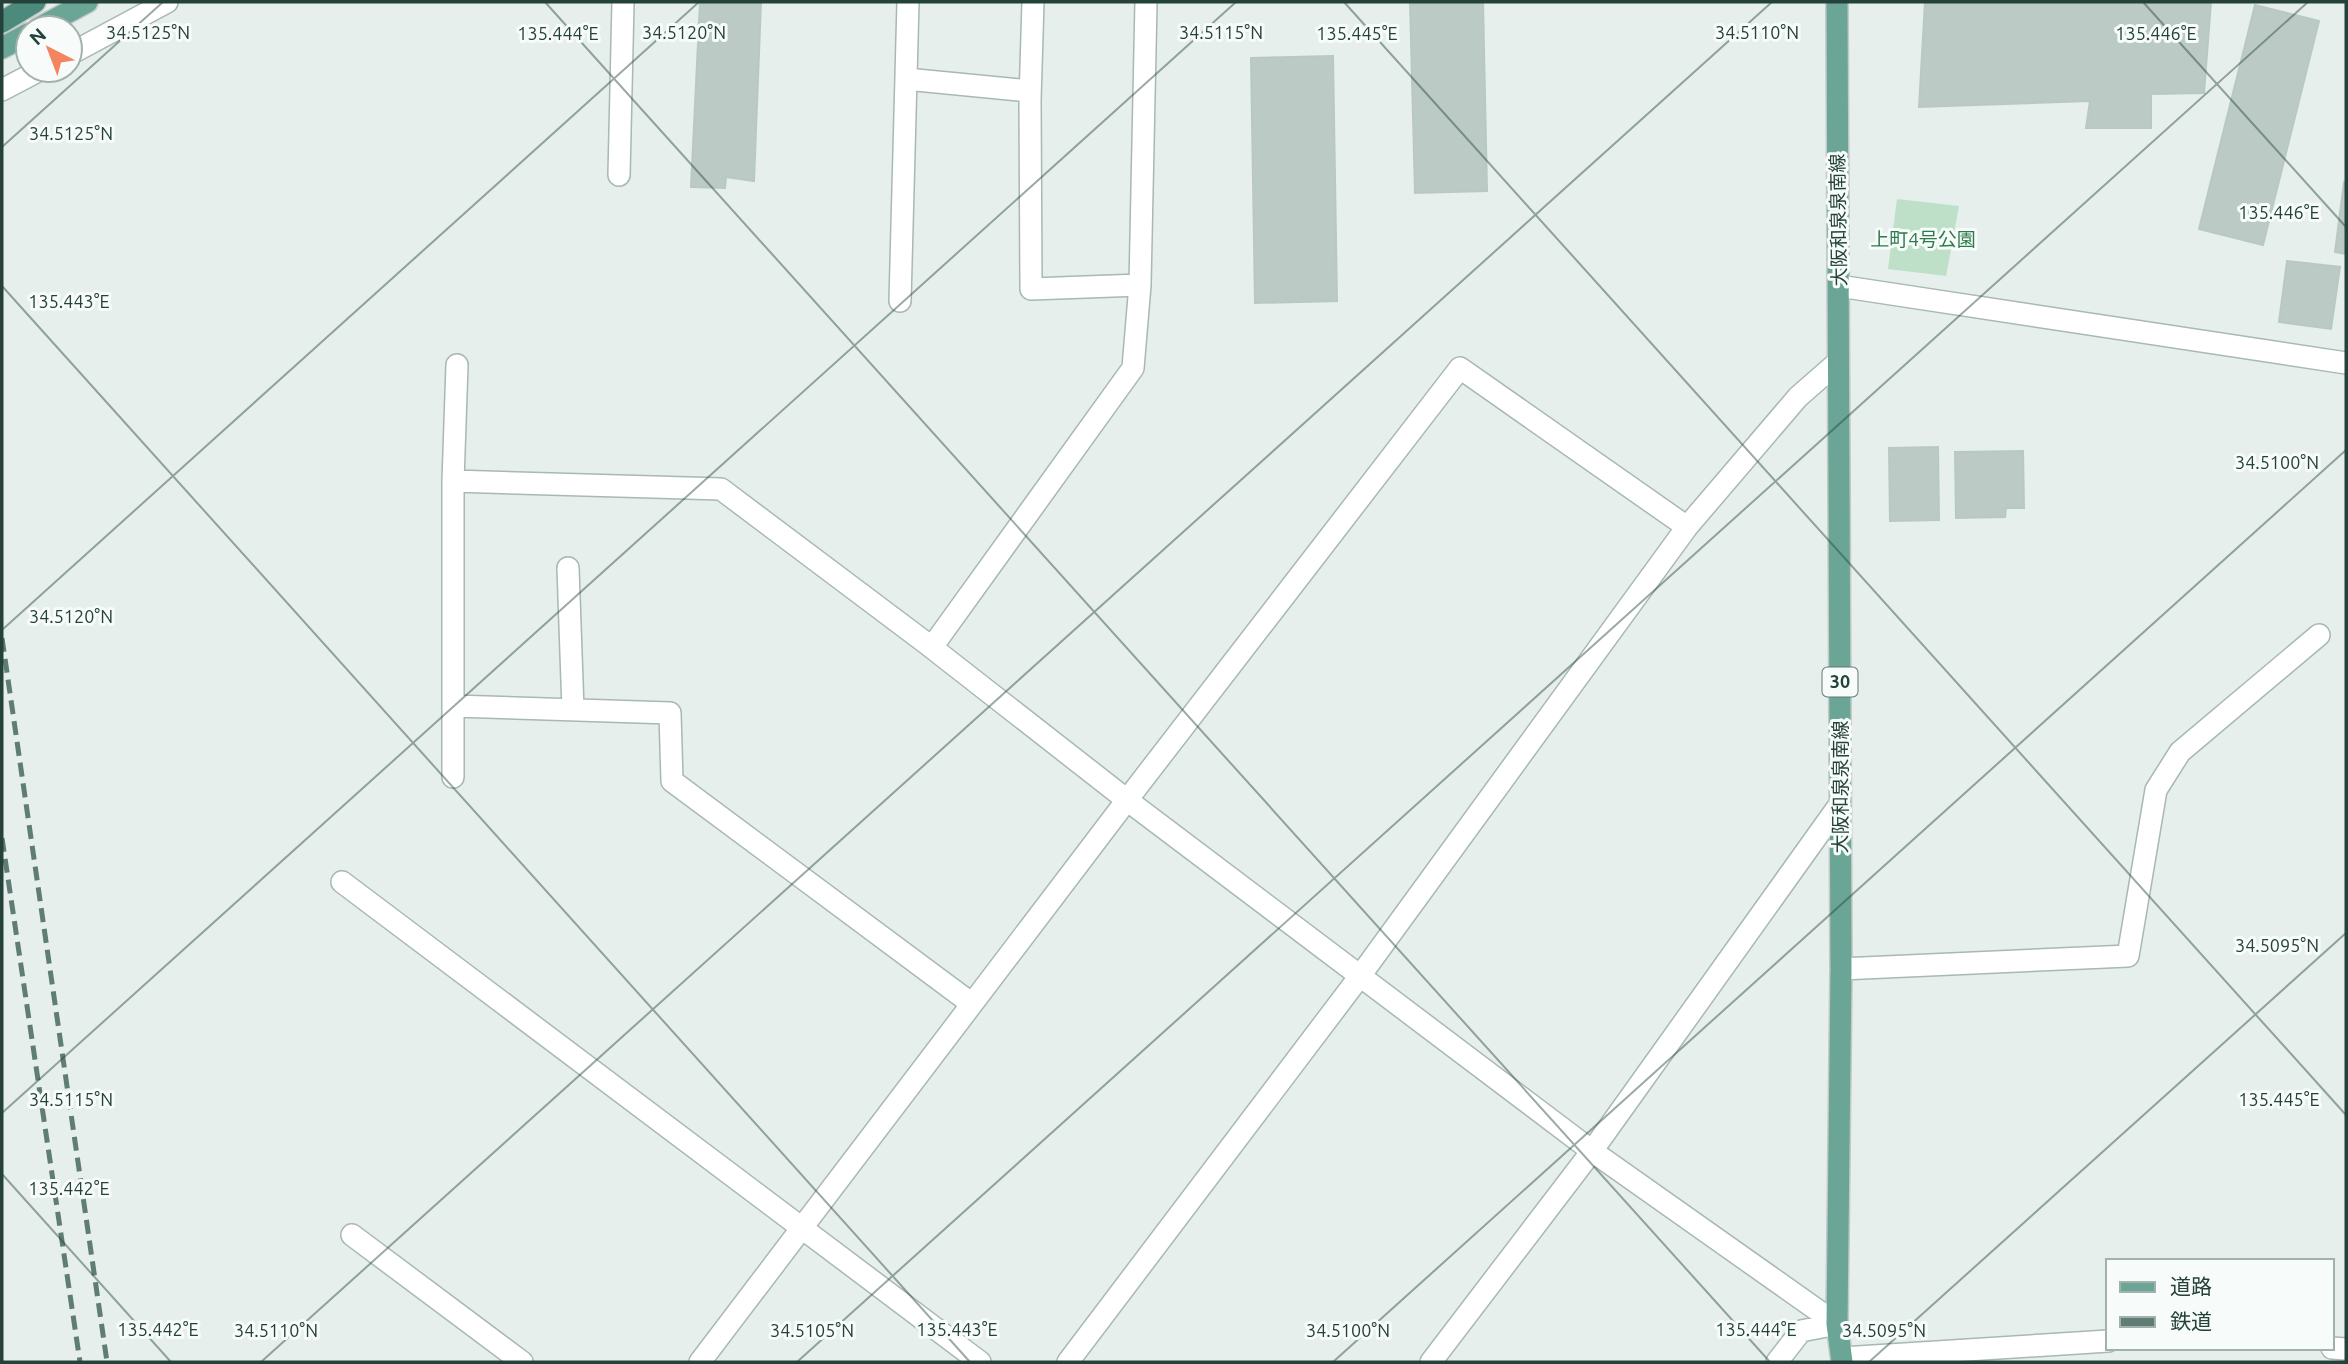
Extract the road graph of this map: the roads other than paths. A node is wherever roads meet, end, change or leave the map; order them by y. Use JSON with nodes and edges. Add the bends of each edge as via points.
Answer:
{"nodes":[{"id":1,"x":35,"y":2,"type":"edge"},
{"id":2,"x":87,"y":2,"type":"edge"},
{"id":3,"x":167,"y":2,"type":"edge"},
{"id":4,"x":623,"y":2,"type":"edge"},
{"id":5,"x":908,"y":2,"type":"edge"},
{"id":6,"x":1033,"y":2,"type":"edge"},
{"id":7,"x":1146,"y":2,"type":"edge"},
{"id":8,"x":1837,"y":2,"type":"edge"},
{"id":9,"x":64,"y":14,"type":"edge"},
{"id":10,"x":2,"y":22,"type":"edge"},
{"id":11,"x":84,"y":46,"type":"edge"},
{"id":12,"x":906,"y":79,"type":"junction"},
{"id":13,"x":1030,"y":90,"type":"junction"},
{"id":14,"x":619,"y":175,"type":"dead end"},
{"id":15,"x":1140,"y":285,"type":"junction"},
{"id":16,"x":1839,"y":286,"type":"junction"},
{"id":17,"x":900,"y":301,"type":"dead end"},
{"id":18,"x":1838,"y":362,"type":"junction"},
{"id":19,"x":2346,"y":363,"type":"edge"},
{"id":20,"x":457,"y":365,"type":"dead end"},
{"id":21,"x":453,"y":481,"type":"junction"},
{"id":22,"x":1687,"y":527,"type":"junction"},
{"id":23,"x":568,"y":568,"type":"dead end"},
{"id":24,"x":2319,"y":635,"type":"dead end"},
{"id":25,"x":932,"y":647,"type":"junction"},
{"id":26,"x":454,"y":706,"type":"junction"},
{"id":27,"x":573,"y":710,"type":"junction"},
{"id":28,"x":453,"y":778,"type":"dead end"},
{"id":29,"x":1128,"y":800,"type":"junction"},
{"id":30,"x":1840,"y":804,"type":"junction"},
{"id":31,"x":342,"y":882,"type":"dead end"},
{"id":32,"x":1841,"y":969,"type":"junction"},
{"id":33,"x":1360,"y":976,"type":"junction"},
{"id":34,"x":972,"y":1004,"type":"junction"},
{"id":35,"x":1592,"y":1150,"type":"junction"},
{"id":36,"x":802,"y":1227,"type":"junction"},
{"id":37,"x":352,"y":1235,"type":"dead end"},
{"id":38,"x":1837,"y":1325,"type":"junction"},
{"id":39,"x":2106,"y":1341,"type":"edge"},
{"id":40,"x":1842,"y":1360,"type":"edge"},
{"id":41,"x":522,"y":1362,"type":"edge"},
{"id":42,"x":700,"y":1362,"type":"edge"},
{"id":43,"x":980,"y":1362,"type":"edge"},
{"id":44,"x":1068,"y":1362,"type":"edge"},
{"id":45,"x":1431,"y":1362,"type":"edge"},
{"id":46,"x":1777,"y":1362,"type":"edge"}],
"edges":[{"from":1,"to":10,"type":"highway"},
{"from":2,"to":9,"type":"main road"},
{"from":3,"to":11,"type":"street"},
{"from":4,"to":14,"type":"street"},
{"from":5,"to":12,"type":"street"},
{"from":6,"to":13,"type":"street"},
{"from":7,"to":15,"type":"street"},
{"from":8,"to":16,"type":"main road","name":"大阪和泉泉南線","number":"30"},
{"from":12,"to":13,"type":"street"},
{"from":12,"to":17,"type":"street"},
{"from":13,"to":15,"type":"street","via":[[1031,289]]},
{"from":15,"to":25,"type":"street","via":[[1133,368]]},
{"from":16,"to":18,"type":"main road","name":"大阪和泉泉南線","number":"30"},
{"from":16,"to":19,"type":"street"},
{"from":18,"to":22,"type":"street","via":[[1798,397]]},
{"from":18,"to":30,"type":"main road","name":"大阪和泉泉南線","number":"30"},
{"from":20,"to":21,"type":"street"},
{"from":21,"to":25,"type":"street","via":[[721,489]]},
{"from":21,"to":26,"type":"street"},
{"from":22,"to":29,"type":"street","via":[[1460,369]]},
{"from":22,"to":33,"type":"street"},
{"from":23,"to":27,"type":"street"},
{"from":24,"to":32,"type":"street","via":[[2180,752],[2155,790],[2128,956]]},
{"from":25,"to":29,"type":"street"},
{"from":26,"to":27,"type":"street"},
{"from":26,"to":28,"type":"street"},
{"from":27,"to":34,"type":"street","via":[[670,713],[672,781]]},
{"from":29,"to":33,"type":"street"},
{"from":29,"to":34,"type":"street"},
{"from":30,"to":32,"type":"main road","name":"大阪和泉泉南線","number":"30"},
{"from":30,"to":35,"type":"street"},
{"from":31,"to":36,"type":"street"},
{"from":32,"to":38,"type":"main road","name":"大阪和泉泉南線","number":"30"},
{"from":33,"to":35,"type":"street"},
{"from":33,"to":44,"type":"street"},
{"from":34,"to":36,"type":"street"},
{"from":35,"to":38,"type":"street"},
{"from":35,"to":45,"type":"street"},
{"from":36,"to":42,"type":"street"},
{"from":36,"to":43,"type":"street"},
{"from":37,"to":41,"type":"street"},
{"from":38,"to":40,"type":"main road","name":"大阪和泉泉南線","number":"30"},
{"from":38,"to":46,"type":"street","via":[[1801,1331]]},
{"from":39,"to":40,"type":"street"}]}
